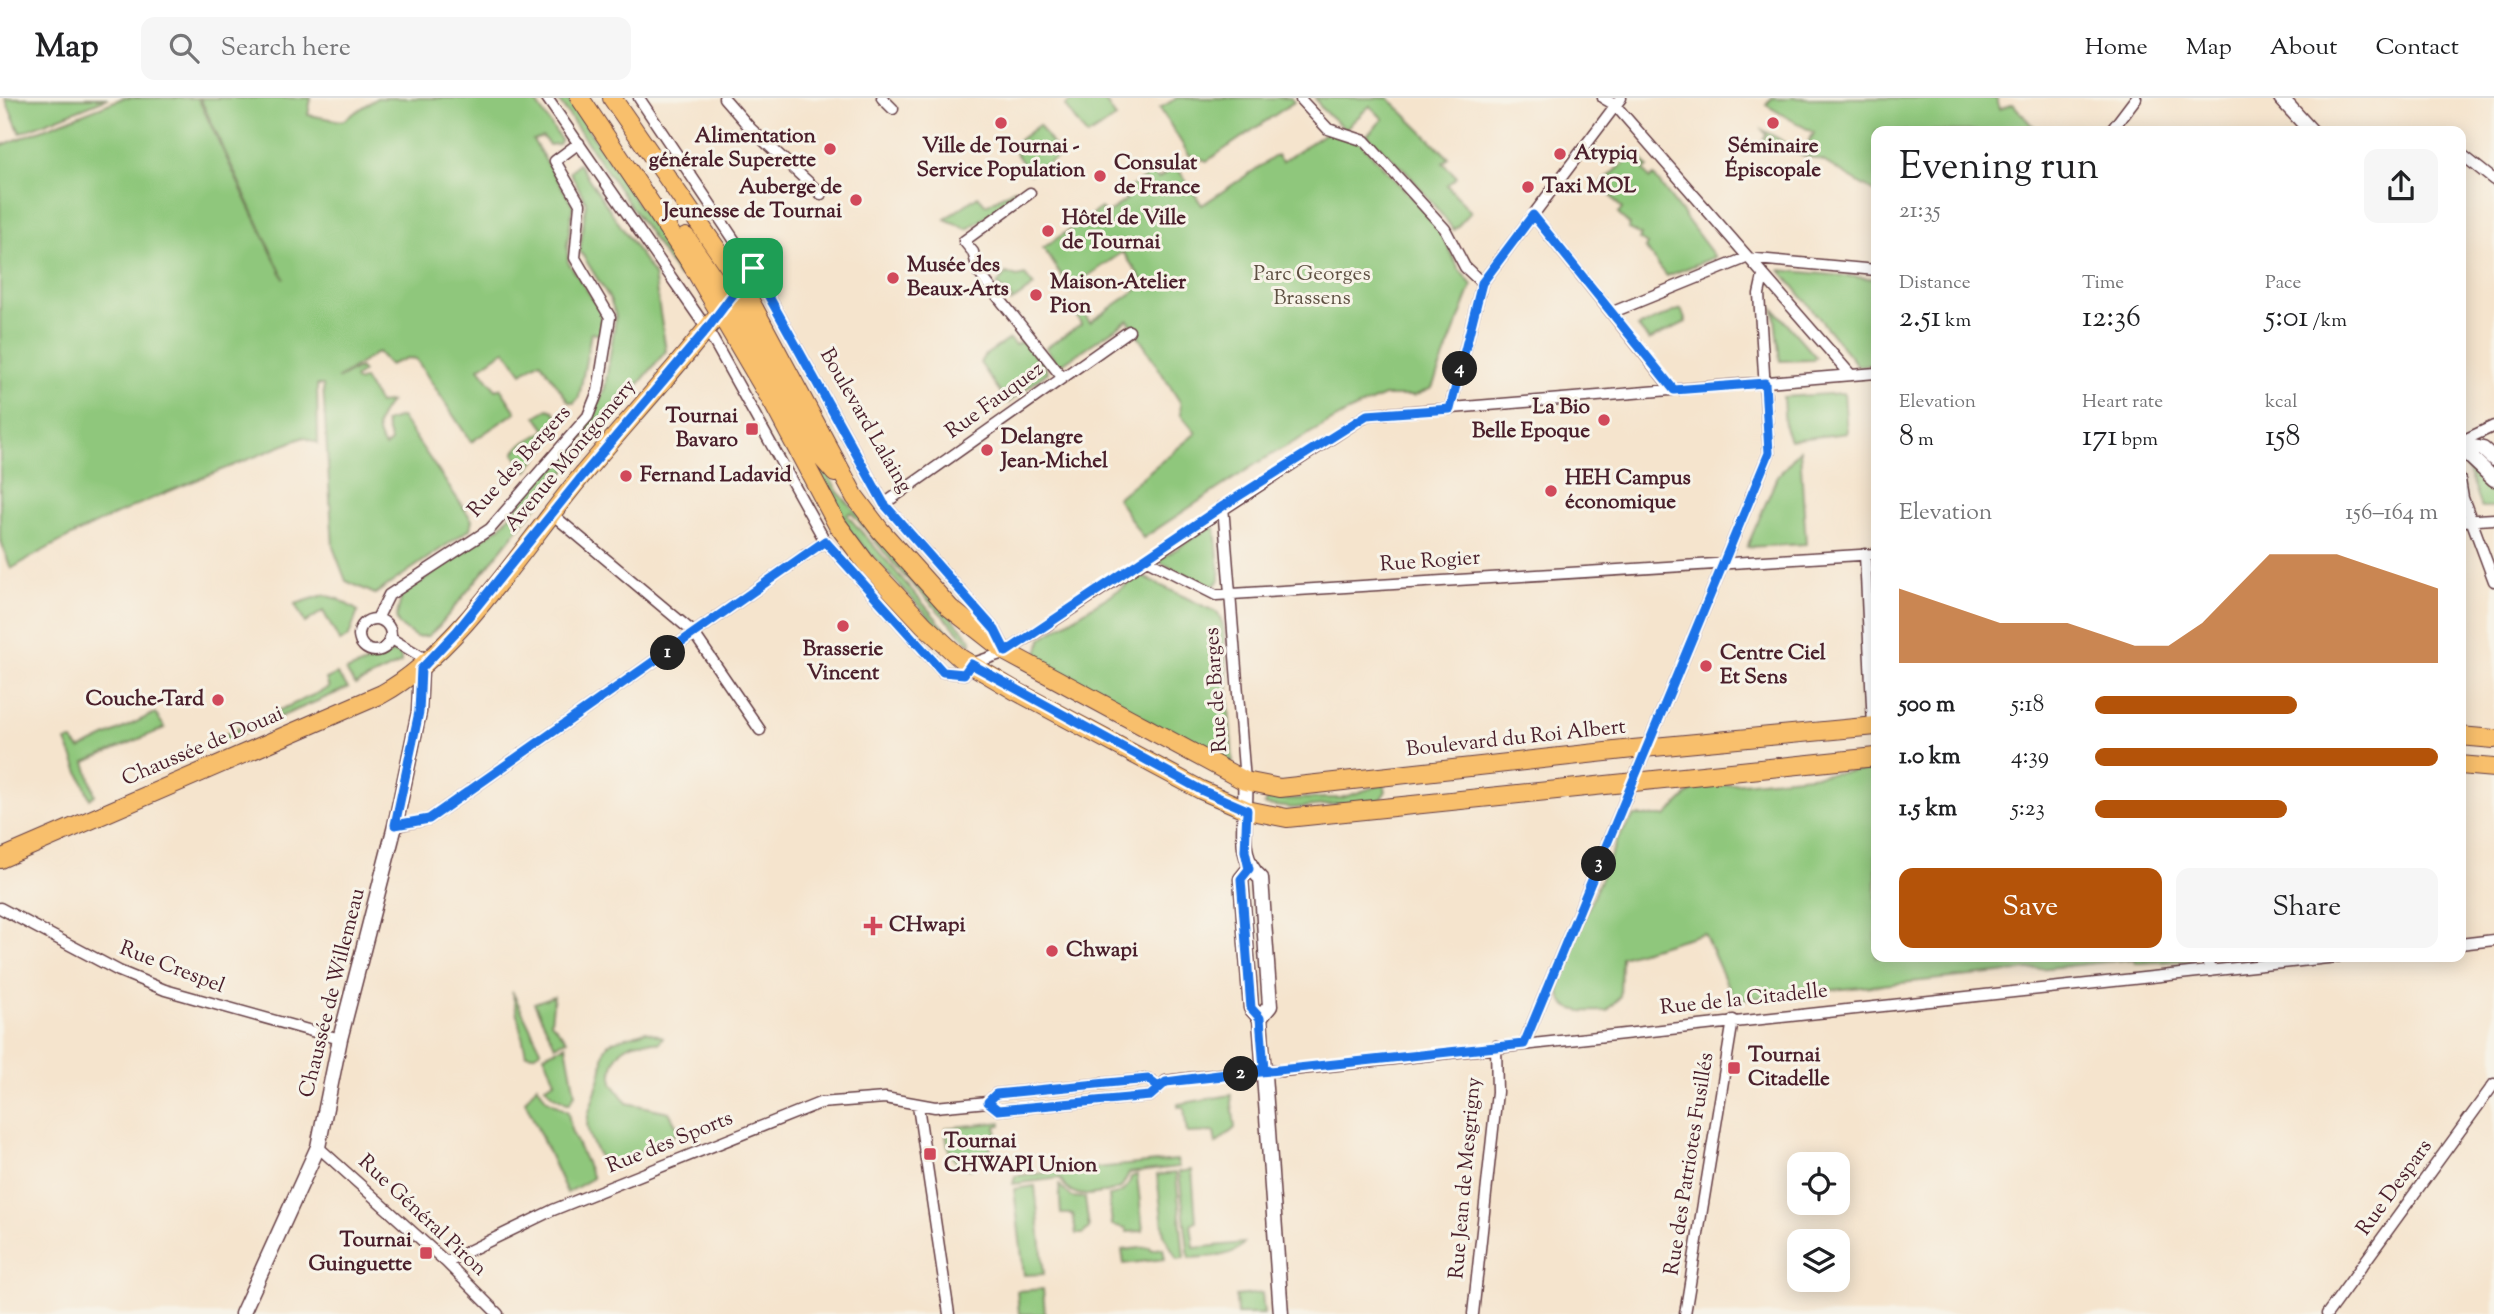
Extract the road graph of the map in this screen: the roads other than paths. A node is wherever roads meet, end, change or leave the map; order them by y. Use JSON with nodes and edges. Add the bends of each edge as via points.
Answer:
{"nodes":[{"id":1,"x":547,"y":98,"type":"edge"},
{"id":2,"x":580,"y":98,"type":"edge"},
{"id":3,"x":612,"y":98,"type":"edge"},
{"id":4,"x":724,"y":98,"type":"edge"},
{"id":5,"x":882,"y":98,"type":"edge"},
{"id":6,"x":1603,"y":98,"type":"edge"},
{"id":7,"x":2136,"y":98,"type":"edge"},
{"id":8,"x":2281,"y":98,"type":"edge"},
{"id":9,"x":642,"y":99,"type":"edge"},
{"id":10,"x":1301,"y":100,"type":"dead end"},
{"id":11,"x":1618,"y":102,"type":"edge"},
{"id":12,"x":893,"y":109,"type":"dead end"},
{"id":13,"x":2115,"y":126,"type":"edge"},
{"id":14,"x":2306,"y":126,"type":"edge"},
{"id":15,"x":579,"y":143,"type":"junction"},
{"id":16,"x":2466,"y":158,"type":"edge"},
{"id":17,"x":2494,"y":180,"type":"edge"},
{"id":18,"x":1030,"y":193,"type":"dead end"},
{"id":19,"x":821,"y":194,"type":"dead end"},
{"id":20,"x":1533,"y":215,"type":"junction"},
{"id":21,"x":1746,"y":258,"type":"junction"},
{"id":22,"x":753,"y":268,"type":"junction"},
{"id":23,"x":1871,"y":270,"type":"edge"},
{"id":24,"x":1763,"y":276,"type":"junction"},
{"id":25,"x":1482,"y":283,"type":"junction"},
{"id":26,"x":741,"y":284,"type":"junction"},
{"id":27,"x":724,"y":306,"type":"junction"},
{"id":28,"x":1613,"y":312,"type":"junction"},
{"id":29,"x":707,"y":329,"type":"junction"},
{"id":30,"x":1129,"y":331,"type":"dead end"},
{"id":31,"x":1871,"y":373,"type":"edge"},
{"id":32,"x":1851,"y":375,"type":"junction"},
{"id":33,"x":1062,"y":377,"type":"junction"},
{"id":34,"x":1765,"y":383,"type":"junction"},
{"id":35,"x":1674,"y":390,"type":"junction"},
{"id":36,"x":1450,"y":409,"type":"junction"},
{"id":37,"x":2494,"y":426,"type":"edge"},
{"id":38,"x":2466,"y":441,"type":"edge"},
{"id":39,"x":2466,"y":445,"type":"edge"},
{"id":40,"x":2466,"y":450,"type":"edge"},
{"id":41,"x":2494,"y":459,"type":"edge"},
{"id":42,"x":2494,"y":479,"type":"edge"},
{"id":43,"x":855,"y":497,"type":"junction"},
{"id":44,"x":884,"y":504,"type":"junction"},
{"id":45,"x":2466,"y":505,"type":"edge"},
{"id":46,"x":1223,"y":506,"type":"junction"},
{"id":47,"x":552,"y":514,"type":"junction"},
{"id":48,"x":2494,"y":519,"type":"edge"},
{"id":49,"x":2466,"y":521,"type":"edge"},
{"id":50,"x":2473,"y":521,"type":"junction"},
{"id":51,"x":825,"y":541,"type":"junction"},
{"id":52,"x":1871,"y":554,"type":"edge"},
{"id":53,"x":1147,"y":560,"type":"junction"},
{"id":54,"x":1723,"y":562,"type":"junction"},
{"id":55,"x":2494,"y":581,"type":"edge"},
{"id":56,"x":1231,"y":594,"type":"junction"},
{"id":57,"x":377,"y":619,"type":"junction"},
{"id":58,"x":693,"y":632,"type":"junction"},
{"id":59,"x":390,"y":638,"type":"junction"},
{"id":60,"x":1006,"y":652,"type":"junction"},
{"id":61,"x":971,"y":664,"type":"junction"},
{"id":62,"x":425,"y":665,"type":"junction"},
{"id":63,"x":1871,"y":727,"type":"edge"},
{"id":64,"x":760,"y":730,"type":"dead end"},
{"id":65,"x":2466,"y":736,"type":"edge"},
{"id":66,"x":2494,"y":738,"type":"edge"},
{"id":67,"x":1646,"y":748,"type":"junction"},
{"id":68,"x":1871,"y":757,"type":"edge"},
{"id":69,"x":2466,"y":766,"type":"edge"},
{"id":70,"x":2494,"y":768,"type":"edge"},
{"id":71,"x":1245,"y":781,"type":"junction"},
{"id":72,"x":1633,"y":781,"type":"junction"},
{"id":73,"x":1247,"y":810,"type":"junction"},
{"id":74,"x":395,"y":825,"type":"junction"},
{"id":75,"x":0,"y":859,"type":"edge"},
{"id":76,"x":0,"y":908,"type":"edge"},
{"id":77,"x":2494,"y":940,"type":"edge"},
{"id":78,"x":2466,"y":943,"type":"edge"},
{"id":79,"x":2207,"y":962,"type":"edge"},
{"id":80,"x":2292,"y":962,"type":"edge"},
{"id":81,"x":2211,"y":971,"type":"junction"},
{"id":82,"x":1733,"y":1020,"type":"junction"},
{"id":83,"x":340,"y":1039,"type":"junction"},
{"id":84,"x":1524,"y":1044,"type":"junction"},
{"id":85,"x":1496,"y":1046,"type":"junction"},
{"id":86,"x":1264,"y":1069,"type":"junction"},
{"id":87,"x":2494,"y":1084,"type":"edge"},
{"id":88,"x":1158,"y":1087,"type":"junction"},
{"id":89,"x":988,"y":1102,"type":"junction"},
{"id":90,"x":918,"y":1106,"type":"junction"},
{"id":91,"x":318,"y":1147,"type":"junction"},
{"id":92,"x":446,"y":1262,"type":"junction"},
{"id":93,"x":242,"y":1314,"type":"edge"},
{"id":94,"x":498,"y":1314,"type":"edge"},
{"id":95,"x":949,"y":1314,"type":"edge"},
{"id":96,"x":1281,"y":1314,"type":"edge"},
{"id":97,"x":1473,"y":1314,"type":"edge"},
{"id":98,"x":1685,"y":1314,"type":"edge"},
{"id":99,"x":2327,"y":1314,"type":"edge"}],
"edges":[{"from":1,"to":15,"type":"street"},
{"from":2,"to":27,"type":"main road"},
{"from":3,"to":26,"type":"main road","name":"Boulevard Lalaing"},
{"from":4,"to":19,"type":"street"},
{"from":5,"to":12,"type":"street"},
{"from":6,"to":11,"type":"street"},
{"from":7,"to":13,"type":"street"},
{"from":8,"to":14,"type":"street"},
{"from":9,"to":22,"type":"street","name":"Boulevard Lalaing"},
{"from":10,"to":25,"type":"street","via":[[1328,129],[1365,141],[1445,229],[1465,267]]},
{"from":11,"to":20,"type":"street"},
{"from":11,"to":21,"type":"street"},
{"from":15,"to":29,"type":"street"},
{"from":15,"to":57,"type":"street","name":"Rue des Bergers","via":[[555,161],[580,204],[575,258],[610,317],[598,391],[588,416],[490,529],[389,595]]},
{"from":16,"to":17,"type":"street"},
{"from":18,"to":33,"type":"street","via":[[964,241],[979,273]]},
{"from":20,"to":25,"type":"street"},
{"from":20,"to":28,"type":"street"},
{"from":21,"to":23,"type":"street"},
{"from":21,"to":24,"type":"street"},
{"from":21,"to":28,"type":"street"},
{"from":22,"to":26,"type":"street","name":"Avenue Montgomery"},
{"from":22,"to":44,"type":"street","name":"Boulevard Lalaing"},
{"from":24,"to":32,"type":"street"},
{"from":24,"to":34,"type":"street","via":[[1759,294]]},
{"from":25,"to":36,"type":"street"},
{"from":26,"to":27,"type":"main road","name":"Avenue Montgomery"},
{"from":26,"to":43,"type":"main road","name":"Boulevard Lalaing"},
{"from":27,"to":29,"type":"main road","name":"Avenue Montgomery"},
{"from":27,"to":43,"type":"main road","via":[[809,443]]},
{"from":27,"to":61,"type":"main road","via":[[837,524],[924,625]]},
{"from":28,"to":35,"type":"street"},
{"from":29,"to":47,"type":"main road","name":"Avenue Montgomery"},
{"from":29,"to":51,"type":"street"},
{"from":30,"to":33,"type":"street","name":"Rue Fauquez"},
{"from":31,"to":32,"type":"street"},
{"from":32,"to":34,"type":"street"},
{"from":33,"to":44,"type":"street","name":"Rue Fauquez"},
{"from":34,"to":35,"type":"street"},
{"from":34,"to":54,"type":"street","via":[[1769,453]]},
{"from":35,"to":36,"type":"street"},
{"from":36,"to":46,"type":"street","via":[[1367,415]]},
{"from":37,"to":38,"type":"street"},
{"from":39,"to":41,"type":"street","via":[[2483,449]]},
{"from":40,"to":42,"type":"street"},
{"from":43,"to":60,"type":"main road","name":"Boulevard Lalaing","via":[[950,608]]},
{"from":44,"to":60,"type":"street","name":"Boulevard Lalaing","via":[[995,630]]},
{"from":45,"to":50,"type":"street"},
{"from":46,"to":53,"type":"street"},
{"from":46,"to":56,"type":"street","name":"Rue de Barges"},
{"from":47,"to":58,"type":"street"},
{"from":47,"to":62,"type":"main road","name":"Avenue Montgomery"},
{"from":48,"to":50,"type":"street"},
{"from":49,"to":50,"type":"street"},
{"from":50,"to":55,"type":"street"},
{"from":51,"to":58,"type":"street"},
{"from":51,"to":61,"type":"street","via":[[943,672],[964,674]]},
{"from":52,"to":54,"type":"street","name":"Rue Rogier"},
{"from":53,"to":56,"type":"street","name":"Rue Rogier","via":[[1216,595]]},
{"from":53,"to":60,"type":"street"},
{"from":54,"to":56,"type":"street","name":"Rue Rogier"},
{"from":54,"to":67,"type":"street"},
{"from":56,"to":71,"type":"street","name":"Rue de Barges"},
{"from":57,"to":59,"type":"street","via":[[386,624]]},
{"from":57,"to":59,"type":"street","via":[[360,629],[362,644],[376,650],[385,647]]},
{"from":58,"to":64,"type":"street"},
{"from":58,"to":74,"type":"street","via":[[429,819]]},
{"from":59,"to":62,"type":"street"},
{"from":60,"to":61,"type":"street"},
{"from":60,"to":71,"type":"main road","name":"Boulevard Lalaing"},
{"from":61,"to":73,"type":"main road","via":[[1201,790]]},
{"from":62,"to":74,"type":"street","name":"Chaussée de Willemeau"},
{"from":62,"to":75,"type":"main road","name":"Chaussée de Douai","via":[[382,694]]},
{"from":63,"to":67,"type":"main road","name":"Boulevard du Roi Albert"},
{"from":65,"to":66,"type":"main road"},
{"from":67,"to":71,"type":"main road","name":"Boulevard du Roi Albert","via":[[1280,788]]},
{"from":67,"to":72,"type":"street"},
{"from":68,"to":72,"type":"main road"},
{"from":69,"to":70,"type":"main road"},
{"from":71,"to":73,"type":"street","name":"Rue de Barges"},
{"from":72,"to":73,"type":"main road","via":[[1287,818]]},
{"from":72,"to":84,"type":"street"},
{"from":73,"to":86,"type":"street","name":"Rue de Barges","via":[[1249,869],[1241,879],[1251,1008],[1260,1018]]},
{"from":74,"to":83,"type":"street","name":"Chaussée de Willemeau"},
{"from":76,"to":83,"type":"street","name":"Rue Crespel","via":[[165,990]]},
{"from":77,"to":78,"type":"street"},
{"from":79,"to":81,"type":"street"},
{"from":80,"to":81,"type":"street","name":"Rue de la Citadelle"},
{"from":81,"to":82,"type":"street","name":"Rue de la Citadelle"},
{"from":82,"to":84,"type":"street","name":"Rue de la Citadelle"},
{"from":82,"to":98,"type":"street","name":"Rue des Patriotes Fusillés"},
{"from":83,"to":91,"type":"street","name":"Chaussée de Willemeau"},
{"from":84,"to":85,"type":"street","name":"Rue de la Citadelle"},
{"from":85,"to":86,"type":"street","name":"Rue de la Citadelle","via":[[1282,1071]]},
{"from":85,"to":97,"type":"street","name":"Rue Jean de Mesgrigny","via":[[1497,1092]]},
{"from":86,"to":88,"type":"street","name":"Rue de la Citadelle","via":[[1166,1082]]},
{"from":86,"to":96,"type":"street","name":"Rue de Barges"},
{"from":87,"to":99,"type":"street","name":"Rue Despars"},
{"from":88,"to":89,"type":"street","name":"Rue de la Citadelle","via":[[1148,1079],[996,1094]]},
{"from":88,"to":89,"type":"street","name":"Rue de la Citadelle","via":[[1150,1096],[998,1110]]},
{"from":89,"to":90,"type":"street","name":"Rue de la Citadelle"},
{"from":90,"to":92,"type":"street","name":"Rue des Sports","via":[[885,1097],[820,1103],[552,1210]]},
{"from":90,"to":95,"type":"street"},
{"from":91,"to":92,"type":"street","name":"Rue Général Piron"},
{"from":91,"to":93,"type":"street","name":"Chaussée de Willemeau"},
{"from":92,"to":94,"type":"street","name":"Rue Général Piron"}]}
